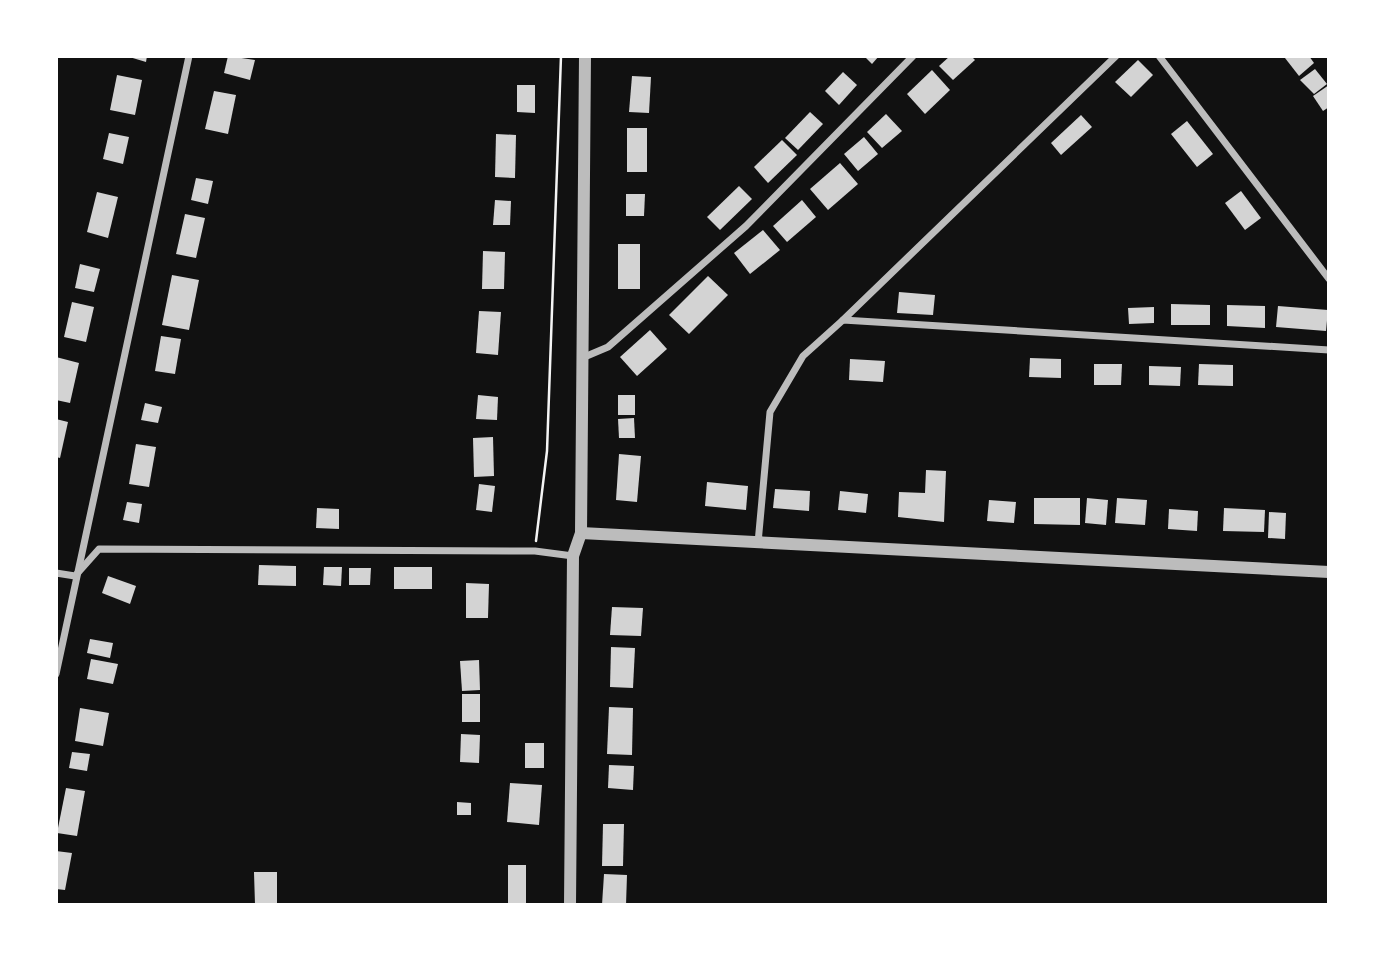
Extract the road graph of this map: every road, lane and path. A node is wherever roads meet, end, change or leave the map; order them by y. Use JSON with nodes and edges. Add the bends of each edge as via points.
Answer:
{"nodes":[{"id":1,"x":189,"y":56,"type":"edge"},
{"id":2,"x":561,"y":56,"type":"edge"},
{"id":3,"x":585,"y":56,"type":"edge"},
{"id":4,"x":914,"y":56,"type":"edge"},
{"id":5,"x":1116,"y":56,"type":"edge"},
{"id":6,"x":1159,"y":56,"type":"edge"},
{"id":7,"x":1329,"y":279,"type":"edge"},
{"id":8,"x":843,"y":320,"type":"junction"},
{"id":9,"x":1329,"y":350,"type":"edge"},
{"id":10,"x":582,"y":358,"type":"junction"},
{"id":11,"x":581,"y":533,"type":"junction"},
{"id":12,"x":758,"y":543,"type":"junction"},
{"id":13,"x":535,"y":551,"type":"junction"},
{"id":14,"x":573,"y":556,"type":"junction"},
{"id":15,"x":1329,"y":572,"type":"edge"},
{"id":16,"x":56,"y":573,"type":"edge"},
{"id":17,"x":75,"y":576,"type":"junction"},
{"id":18,"x":56,"y":674,"type":"edge"},
{"id":19,"x":570,"y":905,"type":"edge"}],
"edges":[{"from":1,"to":17,"type":"street"},
{"from":2,"to":13,"type":"path","via":[[547,451]]},
{"from":3,"to":10,"type":"street"},
{"from":4,"to":10,"type":"street","via":[[746,226],[608,347]]},
{"from":5,"to":8,"type":"street"},
{"from":6,"to":7,"type":"street"},
{"from":8,"to":9,"type":"street"},
{"from":8,"to":12,"type":"street","via":[[803,356],[770,412]]},
{"from":10,"to":11,"type":"street"},
{"from":11,"to":12,"type":"street"},
{"from":11,"to":14,"type":"street"},
{"from":12,"to":15,"type":"street"},
{"from":13,"to":14,"type":"street"},
{"from":13,"to":17,"type":"street","via":[[99,549]]},
{"from":14,"to":19,"type":"street"},
{"from":16,"to":17,"type":"street"},
{"from":17,"to":18,"type":"street"}]}
